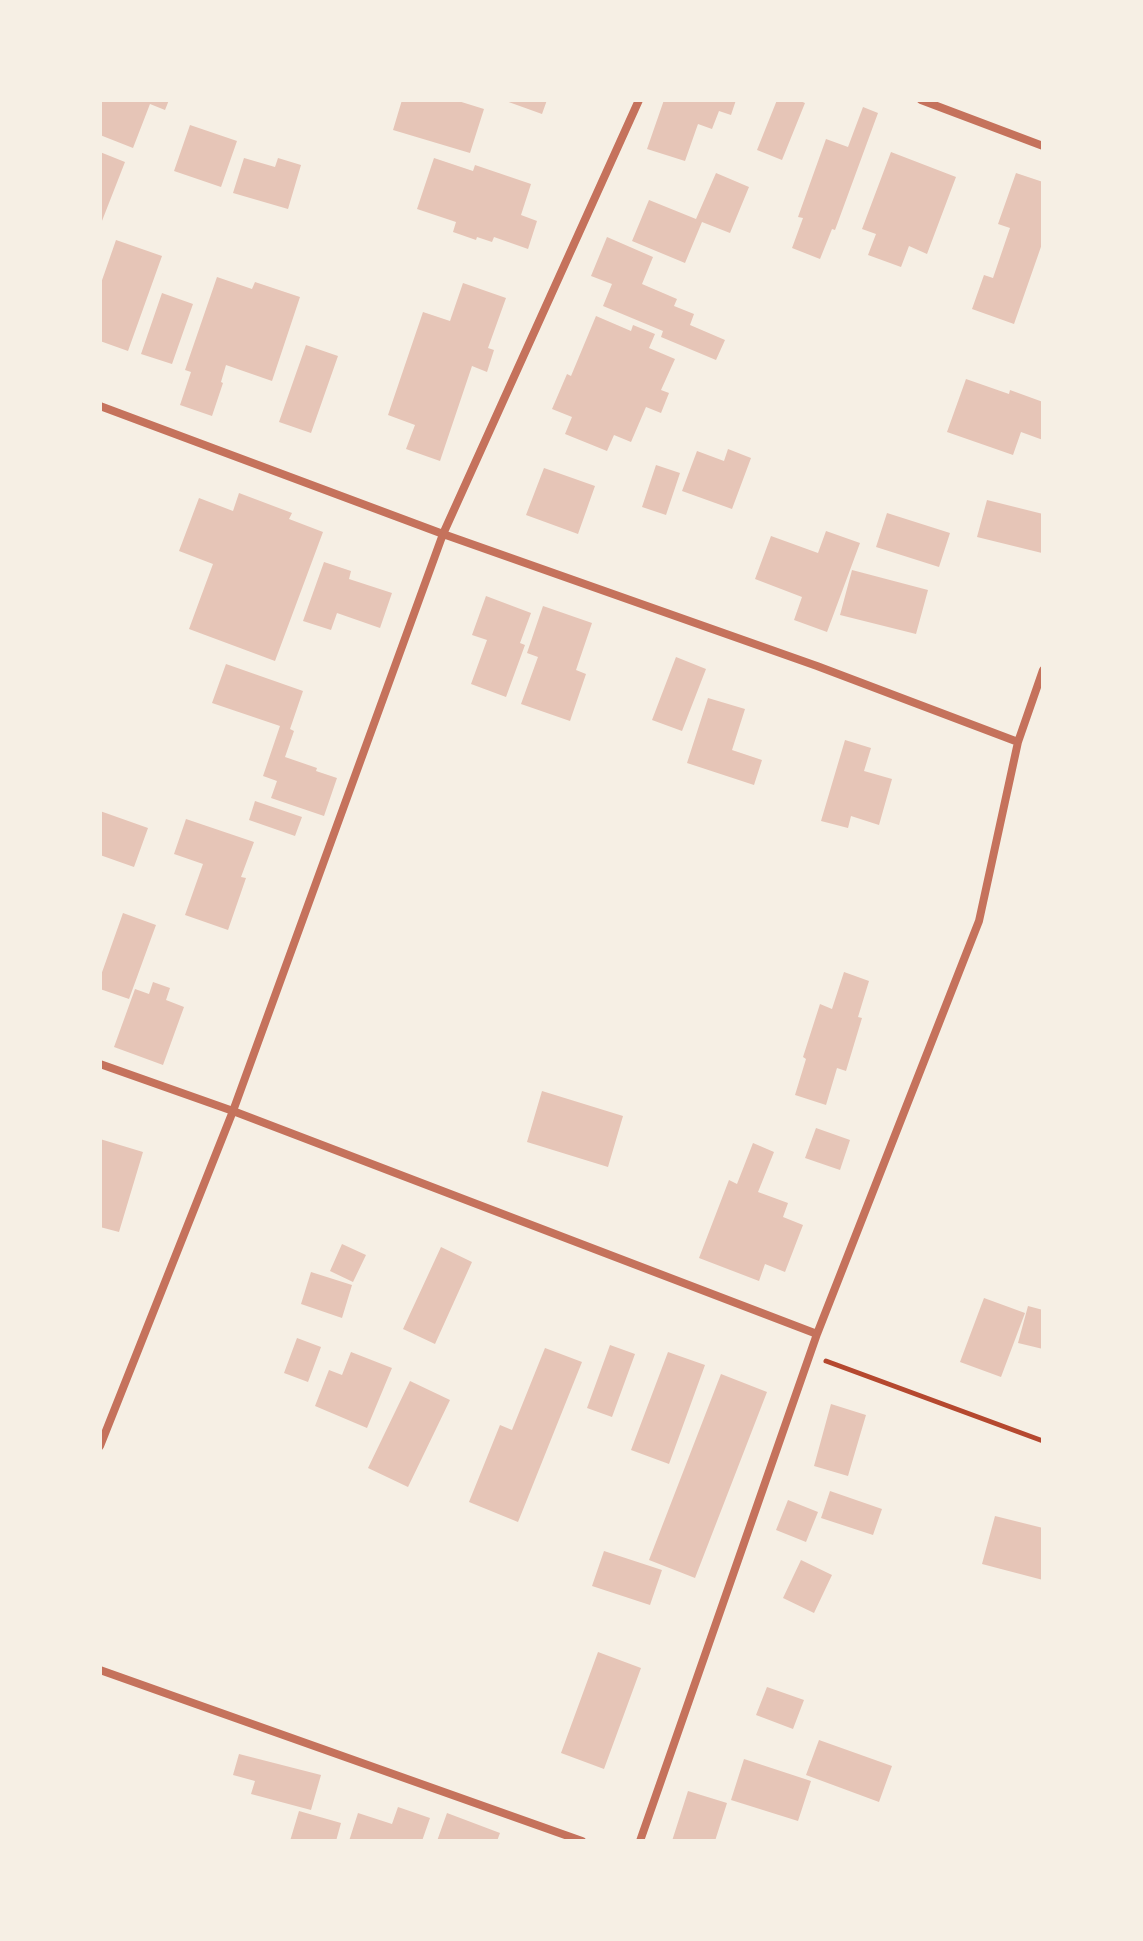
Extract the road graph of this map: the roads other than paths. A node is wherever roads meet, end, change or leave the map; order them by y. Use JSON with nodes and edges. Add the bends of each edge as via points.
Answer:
{"nodes":[{"id":1,"x":639,"y":100,"type":"edge"},
{"id":2,"x":921,"y":100,"type":"edge"},
{"id":3,"x":1043,"y":146,"type":"edge"},
{"id":4,"x":100,"y":406,"type":"edge"},
{"id":5,"x":443,"y":534,"type":"junction"},
{"id":6,"x":1043,"y":670,"type":"edge"},
{"id":7,"x":1018,"y":742,"type":"junction"},
{"id":8,"x":100,"y":1064,"type":"edge"},
{"id":9,"x":233,"y":1111,"type":"junction"},
{"id":10,"x":817,"y":1334,"type":"junction"},
{"id":11,"x":100,"y":1446,"type":"edge"},
{"id":12,"x":100,"y":1670,"type":"edge"},
{"id":13,"x":582,"y":1841,"type":"edge"},
{"id":14,"x":640,"y":1841,"type":"edge"}],
"edges":[{"from":1,"to":5,"type":"street"},
{"from":2,"to":3,"type":"street"},
{"from":4,"to":5,"type":"street"},
{"from":5,"to":7,"type":"street"},
{"from":5,"to":9,"type":"street"},
{"from":6,"to":7,"type":"street"},
{"from":7,"to":10,"type":"street","via":[[979,921]]},
{"from":8,"to":9,"type":"street"},
{"from":9,"to":10,"type":"street"},
{"from":9,"to":11,"type":"street"},
{"from":10,"to":14,"type":"street"},
{"from":12,"to":13,"type":"street"}]}
